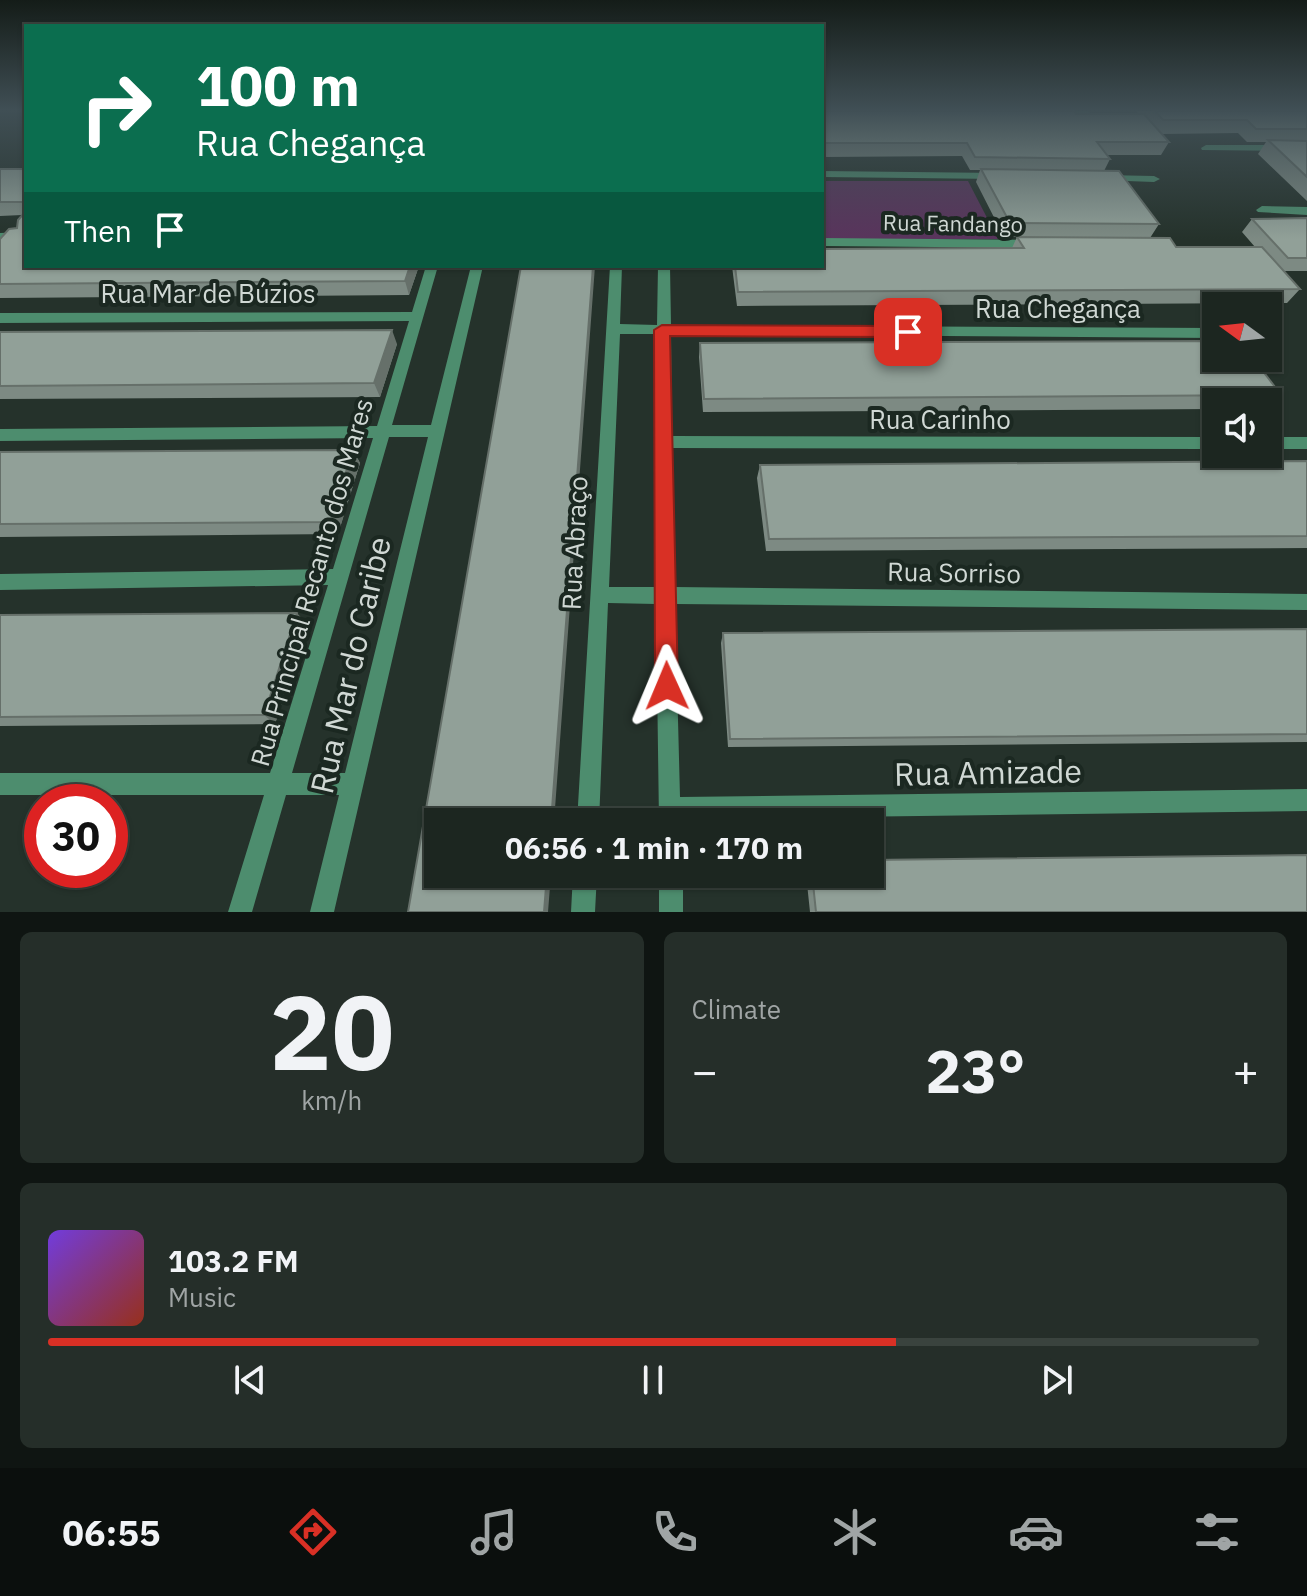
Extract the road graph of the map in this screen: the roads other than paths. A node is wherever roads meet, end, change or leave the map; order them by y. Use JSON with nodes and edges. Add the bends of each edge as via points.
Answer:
{"nodes":[{"id":1,"x":824,"y":174,"type":"edge"},
{"id":2,"x":1011,"y":177,"type":"edge"},
{"id":3,"x":1090,"y":178,"type":"edge"},
{"id":4,"x":1154,"y":179,"type":"dead end"},
{"id":5,"x":1262,"y":210,"type":"dead end"},
{"id":6,"x":1307,"y":211,"type":"edge"},
{"id":7,"x":24,"y":236,"type":"edge"},
{"id":8,"x":0,"y":237,"type":"edge"},
{"id":9,"x":824,"y":242,"type":"edge"},
{"id":10,"x":1055,"y":244,"type":"edge"},
{"id":11,"x":431,"y":268,"type":"edge"},
{"id":12,"x":476,"y":268,"type":"edge"},
{"id":13,"x":616,"y":268,"type":"edge"},
{"id":14,"x":664,"y":268,"type":"edge"},
{"id":15,"x":417,"y":316,"type":"junction"},
{"id":16,"x":0,"y":318,"type":"edge"},
{"id":17,"x":612,"y":329,"type":"junction"},
{"id":18,"x":662,"y":330,"type":"junction"},
{"id":19,"x":1202,"y":333,"type":"edge"},
{"id":20,"x":435,"y":431,"type":"junction"},
{"id":21,"x":380,"y":433,"type":"junction"},
{"id":22,"x":0,"y":435,"type":"edge"},
{"id":23,"x":664,"y":442,"type":"junction"},
{"id":24,"x":1202,"y":443,"type":"edge"},
{"id":25,"x":1282,"y":443,"type":"edge"},
{"id":26,"x":1307,"y":443,"type":"edge"},
{"id":27,"x":338,"y":577,"type":"junction"},
{"id":28,"x":0,"y":582,"type":"edge"},
{"id":29,"x":600,"y":595,"type":"junction"},
{"id":30,"x":665,"y":595,"type":"junction"},
{"id":31,"x":1307,"y":602,"type":"edge"},
{"id":32,"x":279,"y":782,"type":"junction"},
{"id":33,"x":0,"y":784,"type":"edge"},
{"id":34,"x":353,"y":784,"type":"junction"},
{"id":35,"x":1307,"y":800,"type":"edge"},
{"id":36,"x":589,"y":808,"type":"edge"},
{"id":37,"x":670,"y":808,"type":"edge"},
{"id":38,"x":884,"y":810,"type":"edge"},
{"id":39,"x":584,"y":888,"type":"edge"},
{"id":40,"x":671,"y":888,"type":"edge"},
{"id":41,"x":240,"y":912,"type":"edge"},
{"id":42,"x":322,"y":912,"type":"edge"},
{"id":43,"x":583,"y":912,"type":"edge"},
{"id":44,"x":671,"y":912,"type":"edge"}],
"edges":[{"from":1,"to":2,"type":"street"},
{"from":3,"to":4,"type":"street"},
{"from":5,"to":6,"type":"street"},
{"from":7,"to":8,"type":"street"},
{"from":9,"to":10,"type":"street","name":"Rua Fandango"},
{"from":11,"to":15,"type":"street","name":"Rua Principal Recanto dos Mares"},
{"from":12,"to":20,"type":"street","name":"Rua Mar do Caribe"},
{"from":13,"to":17,"type":"street","name":"Rua Abraço"},
{"from":14,"to":18,"type":"street"},
{"from":15,"to":16,"type":"street","name":"Rua Mar de Búzios"},
{"from":15,"to":21,"type":"street","name":"Rua Principal Recanto dos Mares"},
{"from":17,"to":18,"type":"street","name":"Rua Chegança"},
{"from":17,"to":29,"type":"street","name":"Rua Abraço"},
{"from":18,"to":19,"type":"street","name":"Rua Chegança"},
{"from":18,"to":23,"type":"street"},
{"from":20,"to":21,"type":"street"},
{"from":20,"to":34,"type":"street","name":"Rua Mar do Caribe"},
{"from":21,"to":22,"type":"street"},
{"from":21,"to":27,"type":"street","name":"Rua Principal Recanto dos Mares"},
{"from":23,"to":24,"type":"street","name":"Rua Carinho"},
{"from":23,"to":30,"type":"street"},
{"from":25,"to":26,"type":"street"},
{"from":27,"to":28,"type":"street"},
{"from":27,"to":32,"type":"street","name":"Rua Principal Recanto dos Mares"},
{"from":29,"to":30,"type":"street","name":"Rua Sorriso"},
{"from":29,"to":36,"type":"street","name":"Rua Abraço"},
{"from":30,"to":31,"type":"street","name":"Rua Sorriso"},
{"from":30,"to":37,"type":"street"},
{"from":32,"to":33,"type":"street"},
{"from":32,"to":34,"type":"street"},
{"from":32,"to":41,"type":"street","name":"Rua Principal Recanto dos Mares"},
{"from":34,"to":42,"type":"street","name":"Rua Mar do Caribe"},
{"from":35,"to":38,"type":"street","name":"Rua Amizade"},
{"from":39,"to":43,"type":"street"},
{"from":40,"to":44,"type":"street"}]}
